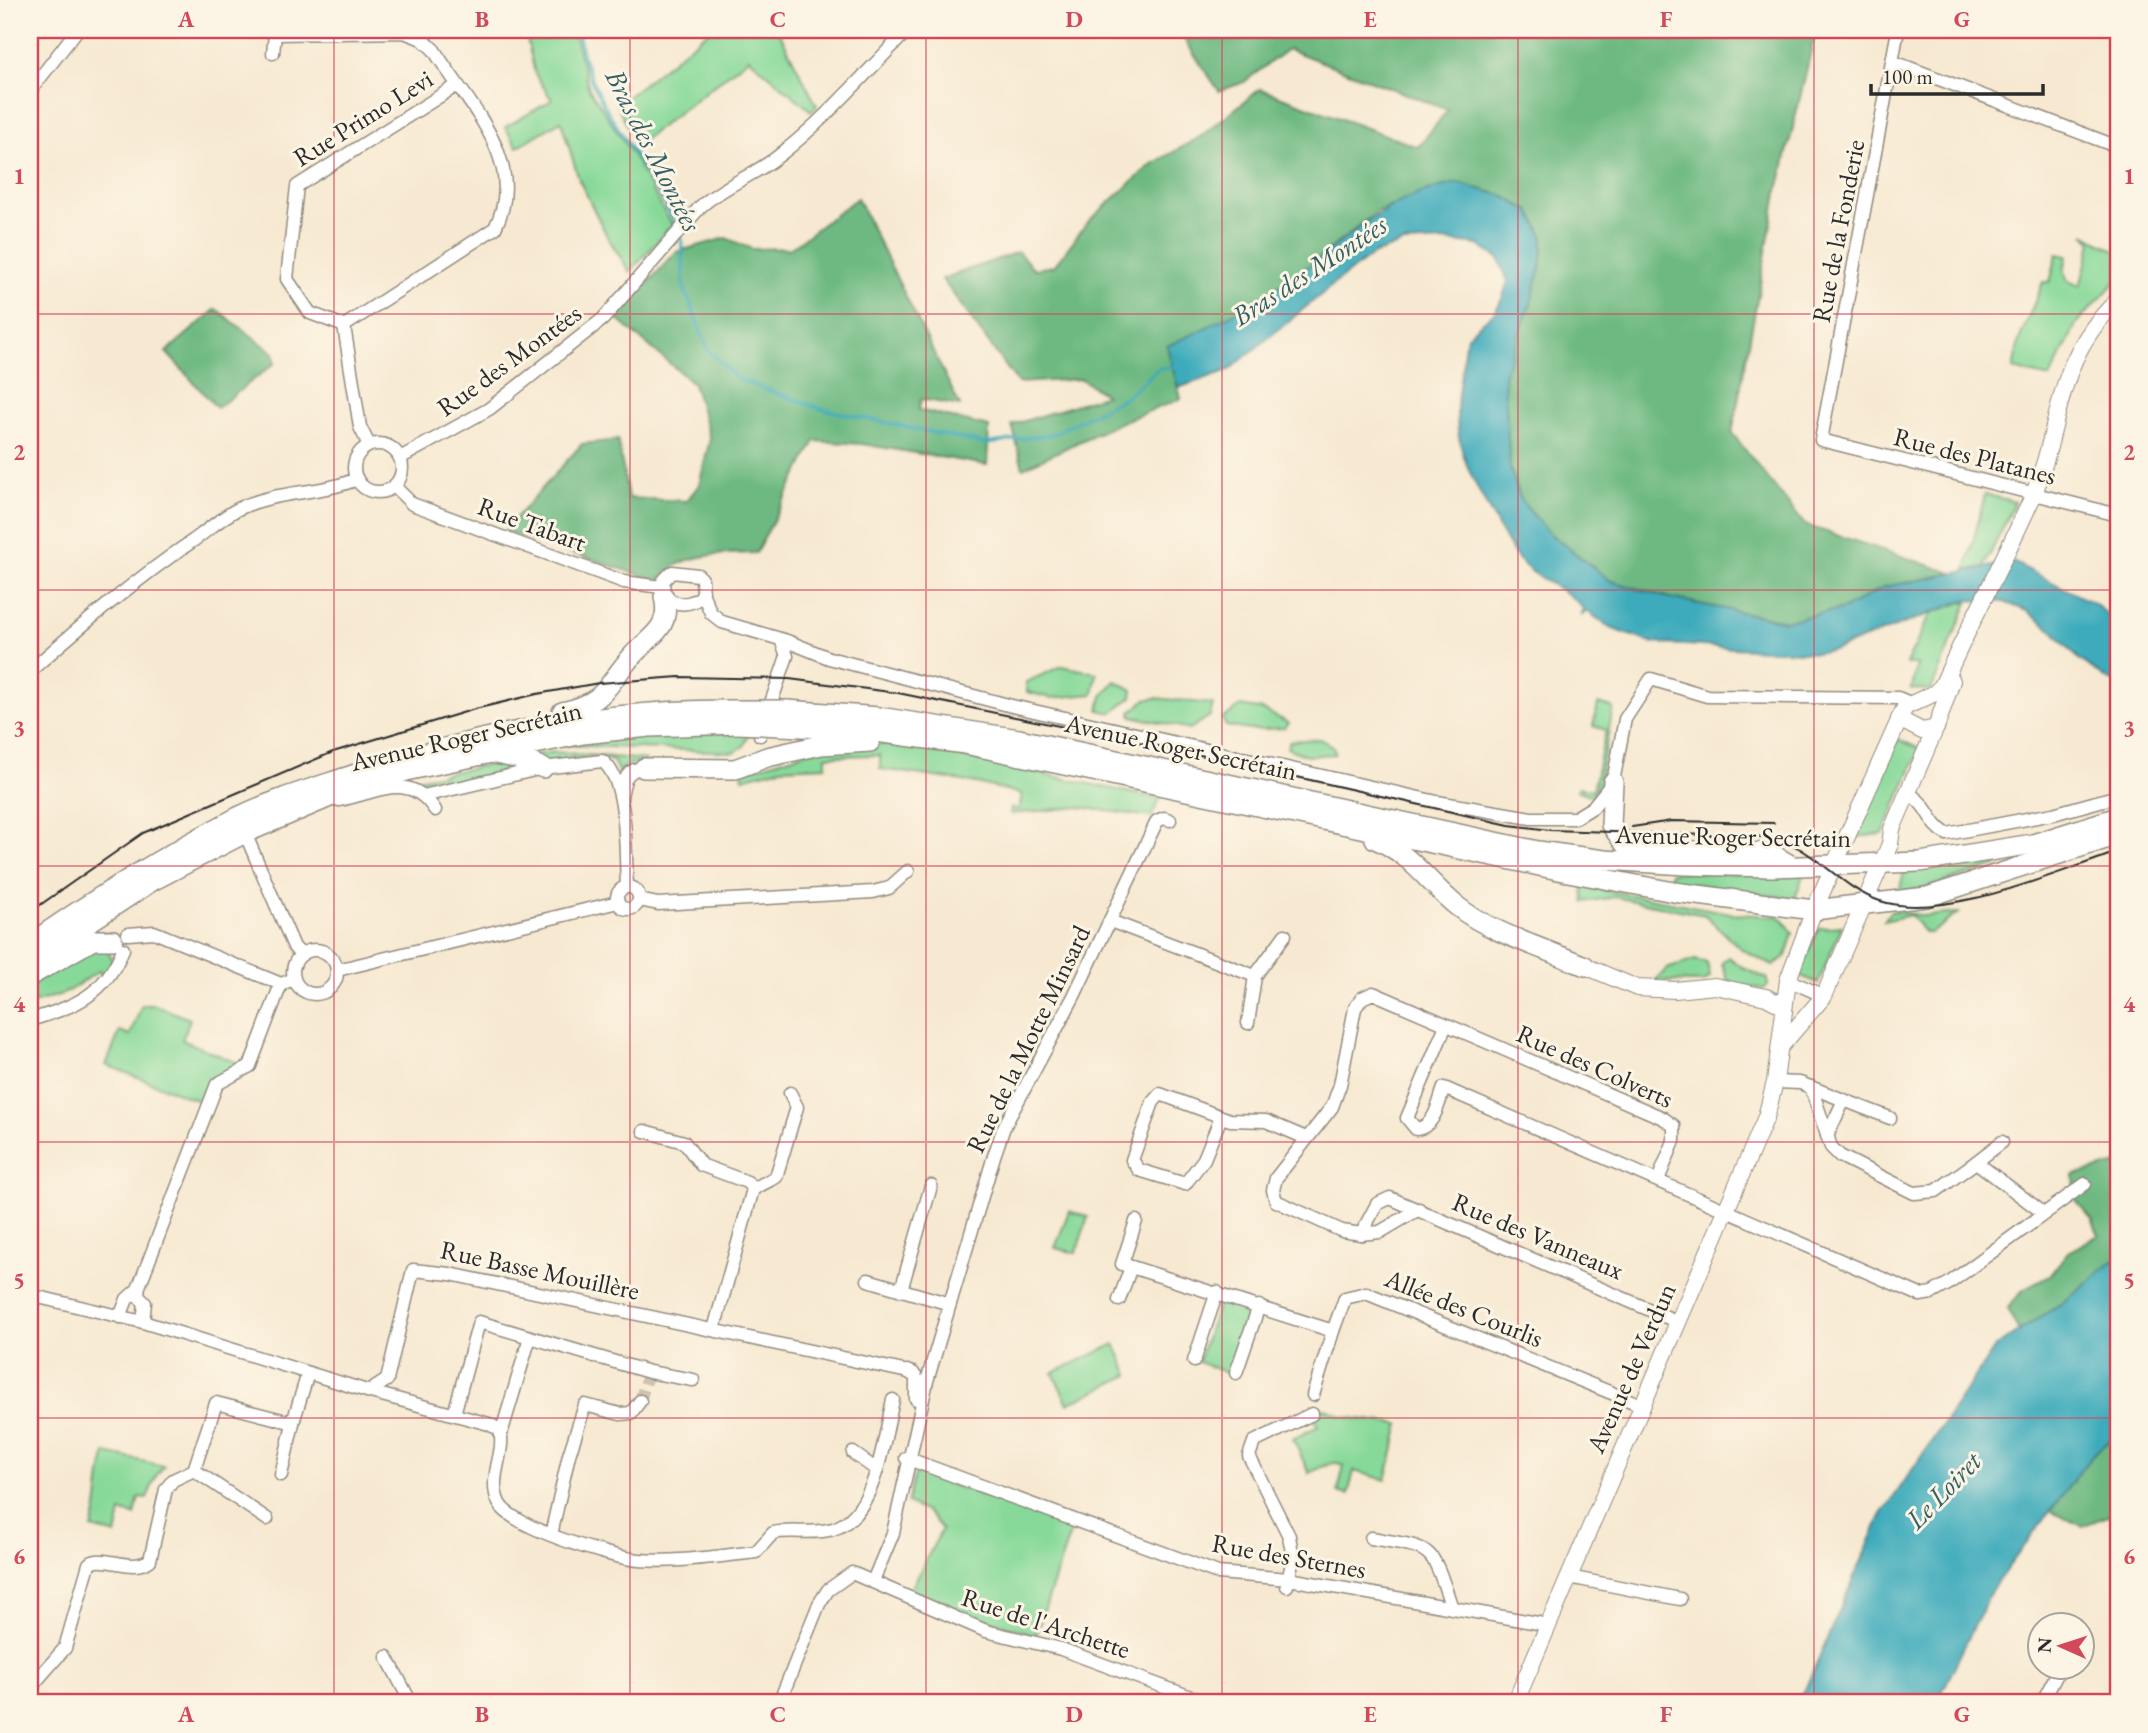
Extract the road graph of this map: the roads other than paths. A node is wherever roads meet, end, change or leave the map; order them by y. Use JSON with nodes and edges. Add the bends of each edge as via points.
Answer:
{"nodes":[{"id":1,"x":78,"y":30,"type":"edge"},
{"id":2,"x":908,"y":30,"type":"edge"},
{"id":3,"x":1898,"y":30,"type":"edge"},
{"id":4,"x":372,"y":31,"type":"edge"},
{"id":5,"x":271,"y":32,"type":"edge"},
{"id":6,"x":273,"y":53,"type":"dead end"},
{"id":7,"x":1895,"y":62,"type":"junction"},
{"id":8,"x":456,"y":86,"type":"junction"},
{"id":9,"x":30,"y":91,"type":"edge"},
{"id":10,"x":2118,"y":147,"type":"edge"},
{"id":11,"x":2118,"y":300,"type":"edge"},
{"id":12,"x":344,"y":326,"type":"junction"},
{"id":13,"x":1821,"y":440,"type":"joint"},
{"id":14,"x":369,"y":445,"type":"junction"},
{"id":15,"x":400,"y":458,"type":"junction"},
{"id":16,"x":357,"y":480,"type":"junction"},
{"id":17,"x":394,"y":486,"type":"junction"},
{"id":18,"x":2033,"y":495,"type":"junction"},
{"id":19,"x":2118,"y":514,"type":"edge"},
{"id":20,"x":663,"y":592,"type":"junction"},
{"id":21,"x":703,"y":595,"type":"junction"},
{"id":22,"x":1980,"y":609,"type":"junction"},
{"id":23,"x":782,"y":642,"type":"junction"},
{"id":24,"x":30,"y":671,"type":"edge"},
{"id":25,"x":1884,"y":700,"type":"junction"},
{"id":26,"x":1913,"y":703,"type":"junction"},
{"id":27,"x":738,"y":717,"type":"junction"},
{"id":28,"x":784,"y":718,"type":"junction"},
{"id":29,"x":1899,"y":719,"type":"junction"},
{"id":30,"x":1937,"y":724,"type":"junction"},
{"id":31,"x":760,"y":735,"type":"dead end"},
{"id":32,"x":490,"y":754,"type":"junction"},
{"id":33,"x":393,"y":761,"type":"junction"},
{"id":34,"x":543,"y":768,"type":"junction"},
{"id":35,"x":644,"y":768,"type":"joint"},
{"id":36,"x":1613,"y":782,"type":"junction"},
{"id":37,"x":1161,"y":787,"type":"junction"},
{"id":38,"x":1907,"y":793,"type":"junction"},
{"id":39,"x":423,"y":796,"type":"junction"},
{"id":40,"x":2118,"y":796,"type":"edge"},
{"id":41,"x":621,"y":798,"type":"junction"},
{"id":42,"x":311,"y":805,"type":"junction"},
{"id":43,"x":435,"y":810,"type":"dead end"},
{"id":44,"x":2118,"y":817,"type":"edge"},
{"id":45,"x":1170,"y":820,"type":"dead end"},
{"id":46,"x":241,"y":825,"type":"junction"},
{"id":47,"x":1342,"y":825,"type":"junction"},
{"id":48,"x":2118,"y":835,"type":"edge"},
{"id":49,"x":1882,"y":863,"type":"junction"},
{"id":50,"x":1835,"y":864,"type":"junction"},
{"id":51,"x":1792,"y":866,"type":"junction"},
{"id":52,"x":908,"y":871,"type":"dead end"},
{"id":53,"x":627,"y":887,"type":"junction"},
{"id":54,"x":639,"y":900,"type":"junction"},
{"id":55,"x":618,"y":902,"type":"junction"},
{"id":56,"x":1864,"y":905,"type":"junction"},
{"id":57,"x":1814,"y":910,"type":"junction"},
{"id":58,"x":1110,"y":922,"type":"junction"},
{"id":59,"x":1285,"y":935,"type":"dead end"},
{"id":60,"x":122,"y":941,"type":"junction"},
{"id":61,"x":30,"y":944,"type":"edge"},
{"id":62,"x":301,"y":956,"type":"junction"},
{"id":63,"x":30,"y":961,"type":"edge"},
{"id":64,"x":1586,"y":966,"type":"joint"},
{"id":65,"x":337,"y":970,"type":"junction"},
{"id":66,"x":30,"y":976,"type":"edge"},
{"id":67,"x":1255,"y":976,"type":"junction"},
{"id":68,"x":1788,"y":980,"type":"junction"},
{"id":69,"x":288,"y":981,"type":"junction"},
{"id":70,"x":1824,"y":996,"type":"junction"},
{"id":71,"x":1783,"y":1006,"type":"junction"},
{"id":72,"x":30,"y":1020,"type":"edge"},
{"id":73,"x":1248,"y":1023,"type":"dead end"},
{"id":74,"x":1446,"y":1025,"type":"junction"},
{"id":75,"x":1779,"y":1049,"type":"junction"},
{"id":76,"x":1423,"y":1078,"type":"junction"},
{"id":77,"x":1775,"y":1082,"type":"junction"},
{"id":78,"x":1811,"y":1087,"type":"junction"},
{"id":79,"x":1444,"y":1088,"type":"junction"},
{"id":80,"x":790,"y":1093,"type":"dead end"},
{"id":81,"x":1844,"y":1100,"type":"junction"},
{"id":82,"x":1221,"y":1117,"type":"junction"},
{"id":83,"x":1890,"y":1118,"type":"dead end"},
{"id":84,"x":644,"y":1131,"type":"dead end"},
{"id":85,"x":1827,"y":1136,"type":"junction"},
{"id":86,"x":1306,"y":1138,"type":"junction"},
{"id":87,"x":2002,"y":1142,"type":"dead end"},
{"id":88,"x":1976,"y":1162,"type":"junction"},
{"id":89,"x":1658,"y":1180,"type":"junction"},
{"id":90,"x":2085,"y":1184,"type":"dead end"},
{"id":91,"x":931,"y":1186,"type":"dead end"},
{"id":92,"x":753,"y":1189,"type":"junction"},
{"id":93,"x":1419,"y":1209,"type":"junction"},
{"id":94,"x":1727,"y":1209,"type":"junction"},
{"id":95,"x":2042,"y":1212,"type":"junction"},
{"id":96,"x":1136,"y":1221,"type":"dead end"},
{"id":97,"x":1361,"y":1234,"type":"junction"},
{"id":98,"x":1131,"y":1267,"type":"junction"},
{"id":99,"x":867,"y":1280,"type":"dead end"},
{"id":100,"x":138,"y":1289,"type":"junction"},
{"id":101,"x":901,"y":1290,"type":"junction"},
{"id":102,"x":1217,"y":1292,"type":"junction"},
{"id":103,"x":30,"y":1295,"type":"edge"},
{"id":104,"x":1119,"y":1300,"type":"dead end"},
{"id":105,"x":950,"y":1304,"type":"junction"},
{"id":106,"x":1259,"y":1306,"type":"junction"},
{"id":107,"x":120,"y":1317,"type":"junction"},
{"id":108,"x":142,"y":1322,"type":"junction"},
{"id":109,"x":1678,"y":1322,"type":"junction"},
{"id":110,"x":714,"y":1329,"type":"junction"},
{"id":111,"x":1334,"y":1331,"type":"junction"},
{"id":112,"x":530,"y":1337,"type":"junction"},
{"id":113,"x":1194,"y":1360,"type":"dead end"},
{"id":114,"x":907,"y":1371,"type":"junction"},
{"id":115,"x":308,"y":1373,"type":"junction"},
{"id":116,"x":1236,"y":1373,"type":"dead end"},
{"id":117,"x":692,"y":1380,"type":"dead end"},
{"id":118,"x":928,"y":1381,"type":"junction"},
{"id":119,"x":370,"y":1391,"type":"junction"},
{"id":120,"x":1313,"y":1395,"type":"dead end"},
{"id":121,"x":893,"y":1400,"type":"dead end"},
{"id":122,"x":640,"y":1402,"type":"dead end"},
{"id":123,"x":1641,"y":1405,"type":"junction"},
{"id":124,"x":454,"y":1414,"type":"junction"},
{"id":125,"x":1312,"y":1414,"type":"dead end"},
{"id":126,"x":294,"y":1419,"type":"junction"},
{"id":127,"x":501,"y":1434,"type":"junction"},
{"id":128,"x":853,"y":1453,"type":"dead end"},
{"id":129,"x":911,"y":1459,"type":"junction"},
{"id":130,"x":194,"y":1470,"type":"junction"},
{"id":131,"x":877,"y":1470,"type":"junction"},
{"id":132,"x":281,"y":1475,"type":"dead end"},
{"id":133,"x":267,"y":1519,"type":"dead end"},
{"id":134,"x":551,"y":1535,"type":"junction"},
{"id":135,"x":1371,"y":1538,"type":"dead end"},
{"id":136,"x":1569,"y":1577,"type":"junction"},
{"id":137,"x":873,"y":1581,"type":"junction"},
{"id":138,"x":1288,"y":1582,"type":"junction"},
{"id":139,"x":1680,"y":1599,"type":"dead end"},
{"id":140,"x":1452,"y":1608,"type":"junction"},
{"id":141,"x":1549,"y":1625,"type":"junction"},
{"id":142,"x":387,"y":1657,"type":"dead end"},
{"id":143,"x":2054,"y":1680,"type":"edge"},
{"id":144,"x":30,"y":1688,"type":"edge"},
{"id":145,"x":411,"y":1703,"type":"edge"},
{"id":146,"x":779,"y":1703,"type":"edge"},
{"id":147,"x":1207,"y":1703,"type":"edge"},
{"id":148,"x":1515,"y":1703,"type":"edge"},
{"id":149,"x":2042,"y":1703,"type":"edge"}],
"edges":[{"from":1,"to":9,"type":"street"},
{"from":2,"to":15,"type":"street","name":"Rue des Montées","via":[[803,136],[778,157],[717,191],[603,320],[528,381],[445,436]]},
{"from":3,"to":7,"type":"street","name":"Rue de la Fonderie"},
{"from":4,"to":5,"type":"street"},
{"from":4,"to":8,"type":"street","via":[[404,32],[422,39]]},
{"from":5,"to":6,"type":"street"},
{"from":7,"to":10,"type":"street"},
{"from":7,"to":13,"type":"street","name":"Rue de la Fonderie"},
{"from":8,"to":12,"type":"street","via":[[499,146],[505,169],[504,209],[495,228]]},
{"from":8,"to":12,"type":"street","name":"Rue Primo Levi","via":[[297,186],[286,279],[310,313]]},
{"from":11,"to":18,"type":"street","name":"Avenue de Verdun","via":[[2100,317],[2076,354]]},
{"from":12,"to":14,"type":"street","via":[[360,427]]},
{"from":13,"to":18,"type":"street","name":"Rue des Platanes"},
{"from":14,"to":15,"type":"street","via":[[383,444]]},
{"from":14,"to":16,"type":"street","via":[[354,464]]},
{"from":15,"to":17,"type":"street","via":[[401,473]]},
{"from":16,"to":17,"type":"street","via":[[374,491]]},
{"from":16,"to":24,"type":"street","via":[[291,492],[238,509],[159,565]]},
{"from":17,"to":20,"type":"street","name":"Rue Tabart","via":[[412,504]]},
{"from":18,"to":19,"type":"street","name":"Rue des Platanes"},
{"from":18,"to":22,"type":"street","name":"Avenue de Verdun"},
{"from":20,"to":21,"type":"street","via":[[671,602],[688,604]]},
{"from":20,"to":21,"type":"street","via":[[672,572],[698,575]]},
{"from":20,"to":33,"type":"main road","via":[[664,626],[595,702],[455,738]]},
{"from":21,"to":23,"type":"street","via":[[711,613],[722,622]]},
{"from":22,"to":26,"type":"street","name":"Avenue de Verdun","via":[[1942,686]]},
{"from":22,"to":30,"type":"street","name":"Avenue de Verdun"},
{"from":23,"to":31,"type":"street","via":[[787,656]]},
{"from":23,"to":36,"type":"street","via":[[1012,706],[1437,802],[1531,818],[1575,818],[1593,807]]},
{"from":25,"to":26,"type":"street","via":[[1899,698]]},
{"from":25,"to":29,"type":"street"},
{"from":25,"to":36,"type":"street","via":[[1707,696],[1651,679],[1625,719]]},
{"from":26,"to":29,"type":"street","name":"Avenue de Verdun"},
{"from":26,"to":30,"type":"street","via":[[1934,711]]},
{"from":27,"to":28,"type":"main road","name":"Avenue Roger Secrétain","bridge":true},
{"from":27,"to":32,"type":"main road","name":"Avenue Roger Secrétain","via":[[583,734]]},
{"from":27,"to":33,"type":"main road","name":"Avenue Roger Secrétain","via":[[589,719]]},
{"from":28,"to":37,"type":"main road","name":"Avenue Roger Secrétain","via":[[965,744]]},
{"from":28,"to":51,"type":"main road","name":"Avenue Roger Secrétain","via":[[878,717],[1019,739],[1538,851],[1664,864]]},
{"from":29,"to":30,"type":"street","via":[[1927,732]]},
{"from":29,"to":50,"type":"street","name":"Avenue de Verdun"},
{"from":30,"to":38,"type":"street","name":"Avenue de Verdun"},
{"from":32,"to":34,"type":"main road"},
{"from":32,"to":42,"type":"main road","name":"Avenue Roger Secrétain","via":[[410,770]]},
{"from":33,"to":46,"type":"main road","name":"Avenue Roger Secrétain","via":[[305,789]]},
{"from":34,"to":39,"type":"street","name":"Avenue Roger Secrétain"},
{"from":34,"to":41,"type":"street","name":"Avenue Roger Secrétain","via":[[602,761],[613,771]]},
{"from":35,"to":37,"type":"main road","via":[[735,769],[821,745],[882,742]]},
{"from":35,"to":41,"type":"street","via":[[626,776]]},
{"from":36,"to":51,"type":"main road","via":[[1611,825],[1627,847],[1770,853]]},
{"from":37,"to":47,"type":"main road","name":"Avenue Roger Secrétain"},
{"from":38,"to":40,"type":"street","via":[[1921,800],[1936,826],[1947,834]]},
{"from":38,"to":49,"type":"street","name":"Avenue de Verdun"},
{"from":39,"to":42,"type":"street","name":"Avenue Roger Secrétain","via":[[415,789],[398,786]]},
{"from":39,"to":43,"type":"street","name":"Avenue Roger Secrétain"},
{"from":41,"to":53,"type":"street"},
{"from":42,"to":46,"type":"main road","name":"Avenue Roger Secrétain"},
{"from":44,"to":49,"type":"main road","name":"Avenue Roger Secrétain","via":[[2033,844],[1920,862]]},
{"from":45,"to":58,"type":"street","name":"Rue de la Motte Minsard","via":[[1157,821]]},
{"from":46,"to":61,"type":"main road","name":"Avenue Roger Secrétain","via":[[104,892]]},
{"from":46,"to":62,"type":"street"},
{"from":46,"to":63,"type":"main road","name":"Avenue Roger Secrétain"},
{"from":47,"to":57,"type":"main road","name":"Avenue Roger Secrétain","via":[[1674,892]]},
{"from":47,"to":64,"type":"main road","via":[[1406,855],[1458,907],[1481,922]]},
{"from":48,"to":56,"type":"main road","name":"Avenue Roger Secrétain","via":[[1927,898]]},
{"from":49,"to":50,"type":"main road","name":"Avenue Roger Secrétain"},
{"from":49,"to":56,"type":"street","name":"Avenue de Verdun"},
{"from":50,"to":51,"type":"main road","name":"Avenue Roger Secrétain"},
{"from":50,"to":57,"type":"street","name":"Avenue de Verdun"},
{"from":52,"to":54,"type":"street","via":[[889,888],[873,892],[658,904]]},
{"from":53,"to":54,"type":"street","via":[[636,891]]},
{"from":53,"to":55,"type":"street","via":[[619,892]]},
{"from":54,"to":55,"type":"street","via":[[628,909]]},
{"from":55,"to":65,"type":"street"},
{"from":56,"to":57,"type":"main road","name":"Avenue Roger Secrétain"},
{"from":56,"to":70,"type":"street","name":"Avenue de Verdun"},
{"from":57,"to":68,"type":"street","name":"Avenue de Verdun"},
{"from":58,"to":67,"type":"street"},
{"from":58,"to":105,"type":"street","name":"Rue de la Motte Minsard","via":[[1004,1127]]},
{"from":59,"to":67,"type":"street"},
{"from":60,"to":66,"type":"main road","via":[[93,940]]},
{"from":60,"to":69,"type":"street","via":[[154,932]]},
{"from":60,"to":72,"type":"street","via":[[106,984],[54,1013]]},
{"from":62,"to":65,"type":"street","via":[[320,951],[332,958]]},
{"from":62,"to":69,"type":"street"},
{"from":64,"to":71,"type":"street","via":[[1637,988],[1715,986],[1766,997]]},
{"from":65,"to":69,"type":"street","via":[[331,987],[318,994]]},
{"from":67,"to":73,"type":"street"},
{"from":68,"to":70,"type":"street"},
{"from":68,"to":71,"type":"street","name":"Avenue de Verdun"},
{"from":69,"to":100,"type":"street","via":[[250,1066],[217,1084]]},
{"from":70,"to":75,"type":"street","name":"Avenue de Verdun"},
{"from":71,"to":75,"type":"street","name":"Avenue de Verdun"},
{"from":74,"to":76,"type":"street"},
{"from":74,"to":86,"type":"street","name":"Rue des Colverts","via":[[1373,993],[1362,998],[1355,1007],[1332,1107]]},
{"from":74,"to":89,"type":"street","name":"Rue des Colverts","via":[[1674,1126],[1674,1141]]},
{"from":75,"to":77,"type":"street","name":"Avenue de Verdun"},
{"from":76,"to":79,"type":"street"},
{"from":76,"to":79,"type":"street","via":[[1407,1118],[1416,1129],[1431,1122]]},
{"from":77,"to":78,"type":"street"},
{"from":77,"to":94,"type":"street","name":"Avenue de Verdun","via":[[1766,1117]]},
{"from":78,"to":81,"type":"street"},
{"from":78,"to":85,"type":"street"},
{"from":79,"to":89,"type":"street"},
{"from":80,"to":92,"type":"street","via":[[797,1107],[776,1177]]},
{"from":81,"to":83,"type":"street"},
{"from":81,"to":85,"type":"street"},
{"from":82,"to":82,"type":"street","via":[[1160,1094],[1132,1160],[1139,1170],[1185,1184],[1204,1159]]},
{"from":82,"to":86,"type":"street","via":[[1266,1121]]},
{"from":84,"to":92,"type":"street","via":[[684,1142],[701,1166],[747,1182]]},
{"from":85,"to":88,"type":"street","via":[[1840,1156],[1914,1193],[1936,1191]]},
{"from":86,"to":97,"type":"street","via":[[1276,1178],[1276,1201],[1342,1231]]},
{"from":87,"to":88,"type":"street"},
{"from":88,"to":95,"type":"street"},
{"from":89,"to":94,"type":"street"},
{"from":90,"to":95,"type":"street"},
{"from":91,"to":101,"type":"street"},
{"from":92,"to":110,"type":"street"},
{"from":93,"to":97,"type":"street","name":"Rue des Vanneaux","via":[[1380,1232]]},
{"from":93,"to":97,"type":"street","name":"Rue des Vanneaux","via":[[1390,1198],[1377,1203]]},
{"from":93,"to":109,"type":"street","name":"Rue des Vanneaux"},
{"from":94,"to":95,"type":"street","via":[[1920,1295],[1948,1284]]},
{"from":94,"to":109,"type":"street","name":"Avenue de Verdun"},
{"from":96,"to":98,"type":"street","via":[[1122,1264]]},
{"from":98,"to":102,"type":"street"},
{"from":98,"to":104,"type":"street"},
{"from":99,"to":101,"type":"street"},
{"from":100,"to":107,"type":"street","via":[[127,1299]]},
{"from":100,"to":108,"type":"street","via":[[145,1303]]},
{"from":101,"to":105,"type":"street"},
{"from":102,"to":106,"type":"street"},
{"from":102,"to":113,"type":"street"},
{"from":103,"to":107,"type":"street"},
{"from":105,"to":118,"type":"street","name":"Rue de la Motte Minsard"},
{"from":106,"to":111,"type":"street"},
{"from":106,"to":116,"type":"street"},
{"from":107,"to":108,"type":"street"},
{"from":108,"to":115,"type":"street"},
{"from":109,"to":123,"type":"street","name":"Avenue de Verdun"},
{"from":110,"to":114,"type":"street","name":"Rue Basse Mouillère"},
{"from":110,"to":119,"type":"street","name":"Rue Basse Mouillère","via":[[413,1270],[387,1380]]},
{"from":111,"to":120,"type":"street"},
{"from":111,"to":123,"type":"street","name":"Allée des Courlis","via":[[1345,1298],[1366,1293]]},
{"from":112,"to":117,"type":"street"},
{"from":112,"to":124,"type":"street","via":[[478,1322]]},
{"from":112,"to":127,"type":"street"},
{"from":114,"to":118,"type":"street","name":"Rue Basse Mouillère"},
{"from":114,"to":129,"type":"street","name":"Rue de la Motte Minsard","via":[[916,1377],[918,1387],[905,1453]]},
{"from":115,"to":119,"type":"street"},
{"from":115,"to":126,"type":"street"},
{"from":118,"to":129,"type":"street","name":"Rue de la Motte Minsard"},
{"from":119,"to":124,"type":"street"},
{"from":121,"to":131,"type":"street"},
{"from":122,"to":134,"type":"street","via":[[631,1413],[620,1414],[584,1405]]},
{"from":123,"to":136,"type":"street","name":"Avenue de Verdun"},
{"from":124,"to":127,"type":"street","via":[[489,1424]]},
{"from":125,"to":138,"type":"street","via":[[1254,1442],[1249,1456],[1289,1536],[1293,1558]]},
{"from":126,"to":130,"type":"street","via":[[286,1421],[216,1403]]},
{"from":126,"to":132,"type":"street"},
{"from":127,"to":134,"type":"street","via":[[494,1477],[498,1501],[513,1519]]},
{"from":128,"to":131,"type":"street"},
{"from":129,"to":137,"type":"street","name":"Rue de la Motte Minsard","via":[[893,1533]]},
{"from":129,"to":138,"type":"street","name":"Rue des Sternes","via":[[1218,1573]]},
{"from":130,"to":133,"type":"street"},
{"from":130,"to":144,"type":"street","via":[[169,1484],[150,1560],[132,1566],[89,1564],[65,1648]]},
{"from":131,"to":134,"type":"street","via":[[872,1487],[846,1524],[829,1530],[773,1533],[757,1552],[637,1560]]},
{"from":135,"to":140,"type":"street","via":[[1422,1546],[1439,1570]]},
{"from":136,"to":139,"type":"street"},
{"from":136,"to":141,"type":"street","name":"Avenue de Verdun"},
{"from":137,"to":146,"type":"street","via":[[852,1573],[828,1590]]},
{"from":137,"to":147,"type":"street","name":"Rue de l'Archette","via":[[986,1630],[1061,1649]]},
{"from":138,"to":140,"type":"street","name":"Rue des Sternes"},
{"from":140,"to":141,"type":"street","name":"Rue des Sternes"},
{"from":141,"to":148,"type":"street","name":"Avenue de Verdun"},
{"from":142,"to":145,"type":"street"},
{"from":143,"to":149,"type":"street"}]}
